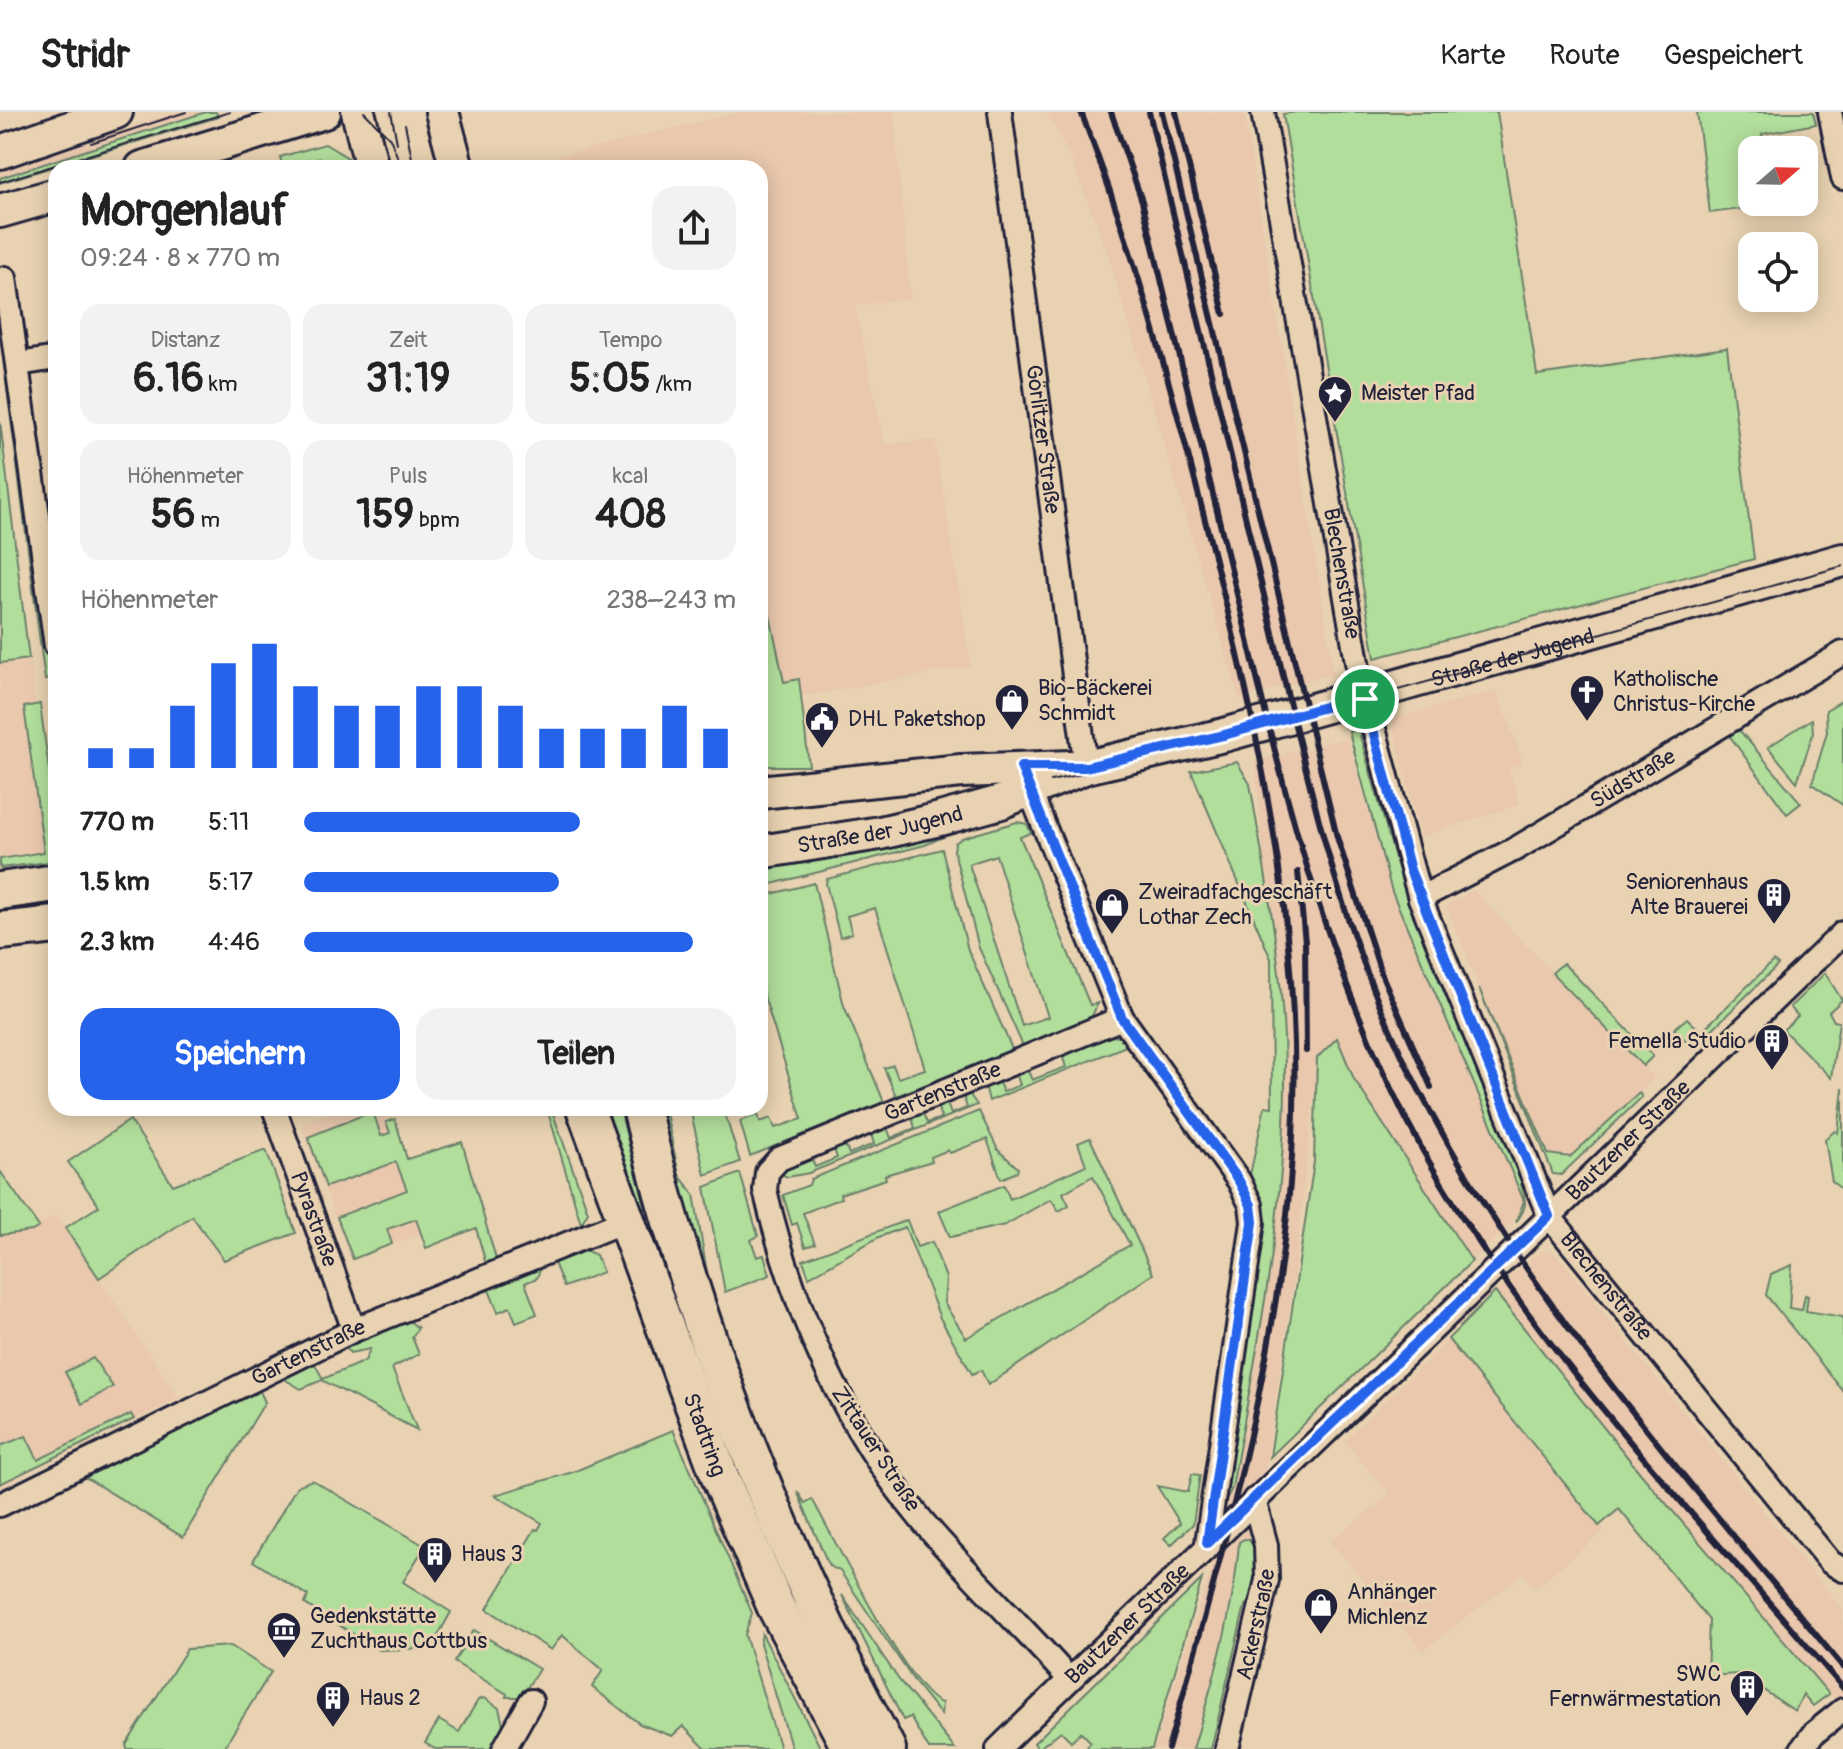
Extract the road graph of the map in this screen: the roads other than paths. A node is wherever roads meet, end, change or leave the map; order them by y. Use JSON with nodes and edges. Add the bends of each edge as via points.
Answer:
{"nodes":[{"id":1,"x":116,"y":112,"type":"edge"},
{"id":2,"x":324,"y":112,"type":"edge"},
{"id":3,"x":358,"y":112,"type":"edge"},
{"id":4,"x":442,"y":112,"type":"edge"},
{"id":5,"x":1000,"y":112,"type":"edge"},
{"id":6,"x":1263,"y":112,"type":"edge"},
{"id":7,"x":1830,"y":112,"type":"edge"},
{"id":8,"x":0,"y":152,"type":"edge"},
{"id":9,"x":168,"y":160,"type":"edge"},
{"id":10,"x":370,"y":160,"type":"edge"},
{"id":11,"x":455,"y":160,"type":"edge"},
{"id":12,"x":1843,"y":178,"type":"edge"},
{"id":13,"x":48,"y":197,"type":"edge"},
{"id":14,"x":0,"y":211,"type":"edge"},
{"id":15,"x":5,"y":278,"type":"dead end"},
{"id":16,"x":48,"y":359,"type":"edge"},
{"id":17,"x":19,"y":364,"type":"junction"},
{"id":18,"x":1843,"y":560,"type":"edge"},
{"id":19,"x":48,"y":585,"type":"edge"},
{"id":20,"x":1843,"y":653,"type":"edge"},
{"id":21,"x":1364,"y":696,"type":"junction"},
{"id":22,"x":1086,"y":767,"type":"junction"},
{"id":23,"x":1025,"y":779,"type":"junction"},
{"id":24,"x":768,"y":792,"type":"edge"},
{"id":25,"x":768,"y":851,"type":"edge"},
{"id":26,"x":48,"y":884,"type":"edge"},
{"id":27,"x":0,"y":891,"type":"edge"},
{"id":28,"x":1420,"y":898,"type":"junction"},
{"id":29,"x":48,"y":926,"type":"edge"},
{"id":30,"x":0,"y":931,"type":"edge"},
{"id":31,"x":1843,"y":933,"type":"edge"},
{"id":32,"x":1122,"y":1018,"type":"junction"},
{"id":33,"x":277,"y":1116,"type":"edge"},
{"id":34,"x":588,"y":1116,"type":"edge"},
{"id":35,"x":643,"y":1116,"type":"edge"},
{"id":36,"x":767,"y":1172,"type":"joint"},
{"id":37,"x":1549,"y":1216,"type":"junction"},
{"id":38,"x":628,"y":1232,"type":"junction"},
{"id":39,"x":354,"y":1330,"type":"junction"},
{"id":40,"x":1254,"y":1500,"type":"junction"},
{"id":41,"x":0,"y":1505,"type":"edge"},
{"id":42,"x":1207,"y":1543,"type":"junction"},
{"id":43,"x":1843,"y":1570,"type":"edge"},
{"id":44,"x":1069,"y":1679,"type":"junction"},
{"id":45,"x":531,"y":1701,"type":"dead end"},
{"id":46,"x":1843,"y":1710,"type":"edge"},
{"id":47,"x":504,"y":1749,"type":"edge"},
{"id":48,"x":851,"y":1749,"type":"edge"},
{"id":49,"x":887,"y":1749,"type":"edge"},
{"id":50,"x":998,"y":1749,"type":"edge"},
{"id":51,"x":1227,"y":1749,"type":"edge"},
{"id":52,"x":1802,"y":1749,"type":"edge"}],
"edges":[{"from":1,"to":8,"type":"main road"},
{"from":2,"to":9,"type":"main road"},
{"from":3,"to":10,"type":"main road"},
{"from":4,"to":11,"type":"main road"},
{"from":5,"to":22,"type":"street","name":"Görlitzer Straße"},
{"from":6,"to":21,"type":"street","name":"Blechenstraße"},
{"from":7,"to":12,"type":"street"},
{"from":13,"to":14,"type":"main road"},
{"from":15,"to":17,"type":"street"},
{"from":16,"to":17,"type":"street"},
{"from":17,"to":19,"type":"street"},
{"from":18,"to":21,"type":"main road","name":"Straße der Jugend"},
{"from":20,"to":28,"type":"street","name":"Südstraße","via":[[1517,848]]},
{"from":21,"to":22,"type":"main road","name":"Straße der Jugend"},
{"from":21,"to":28,"type":"street","name":"Blechenstraße"},
{"from":22,"to":23,"type":"main road","name":"Straße der Jugend"},
{"from":23,"to":24,"type":"main road","name":"Straße der Jugend"},
{"from":23,"to":25,"type":"main road","name":"Straße der Jugend","via":[[1001,802],[880,833]]},
{"from":23,"to":32,"type":"street"},
{"from":26,"to":27,"type":"main road"},
{"from":28,"to":37,"type":"street","name":"Blechenstraße"},
{"from":29,"to":30,"type":"main road"},
{"from":31,"to":37,"type":"street","name":"Bautzener Straße"},
{"from":32,"to":36,"type":"street","name":"Gartenstraße","via":[[779,1159]]},
{"from":32,"to":42,"type":"street","via":[[1251,1205],[1253,1222]]},
{"from":33,"to":39,"type":"street","name":"Pyrastraße"},
{"from":34,"to":38,"type":"main road","name":"Stadtring"},
{"from":35,"to":49,"type":"main road","name":"Stadtring","via":[[673,1238],[755,1475]]},
{"from":36,"to":44,"type":"street","name":"Zittauer Straße","via":[[765,1190],[785,1261],[842,1402],[921,1520]]},
{"from":37,"to":40,"type":"street","name":"Bautzener Straße"},
{"from":37,"to":43,"type":"street","name":"Blechenstraße","via":[[1830,1562]]},
{"from":38,"to":39,"type":"street","name":"Gartenstraße","via":[[524,1261]]},
{"from":38,"to":48,"type":"main road","name":"Stadtring","via":[[769,1591]]},
{"from":39,"to":41,"type":"street","name":"Gartenstraße"},
{"from":40,"to":42,"type":"street","name":"Bautzener Straße"},
{"from":40,"to":51,"type":"street","name":"Ackerstraße","via":[[1266,1545],[1267,1580]]},
{"from":42,"to":44,"type":"street","name":"Bautzener Straße"},
{"from":44,"to":50,"type":"street","name":"Bautzener Straße"},
{"from":45,"to":47,"type":"street"},
{"from":46,"to":52,"type":"street"}]}
